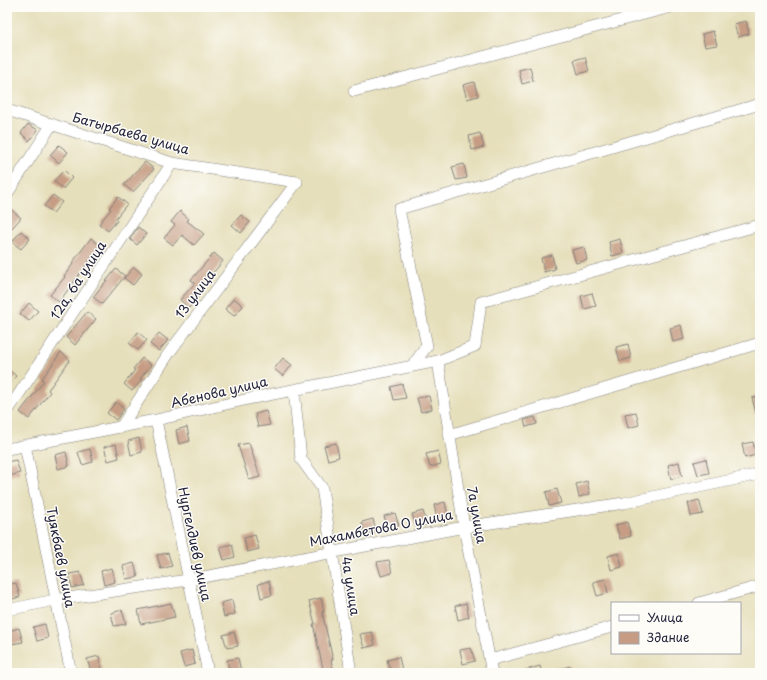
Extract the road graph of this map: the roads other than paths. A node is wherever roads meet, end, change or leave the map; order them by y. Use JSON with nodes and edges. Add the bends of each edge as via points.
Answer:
{"nodes":[{"id":1,"x":671,"y":7,"type":"edge"},
{"id":2,"x":354,"y":91,"type":"dead end"},
{"id":3,"x":760,"y":104,"type":"edge"},
{"id":4,"x":7,"y":110,"type":"edge"},
{"id":5,"x":52,"y":124,"type":"junction"},
{"id":6,"x":172,"y":162,"type":"junction"},
{"id":7,"x":297,"y":182,"type":"joint"},
{"id":8,"x":7,"y":194,"type":"edge"},
{"id":9,"x":760,"y":225,"type":"edge"},
{"id":10,"x":760,"y":343,"type":"edge"},
{"id":11,"x":438,"y":361,"type":"junction"},
{"id":12,"x":412,"y":366,"type":"junction"},
{"id":13,"x":294,"y":390,"type":"junction"},
{"id":14,"x":7,"y":412,"type":"edge"},
{"id":15,"x":156,"y":420,"type":"junction"},
{"id":16,"x":121,"y":427,"type":"junction"},
{"id":17,"x":449,"y":435,"type":"junction"},
{"id":18,"x":25,"y":445,"type":"junction"},
{"id":19,"x":7,"y":449,"type":"edge"},
{"id":20,"x":760,"y":474,"type":"edge"},
{"id":21,"x":464,"y":526,"type":"junction"},
{"id":22,"x":332,"y":551,"type":"junction"},
{"id":23,"x":188,"y":580,"type":"junction"},
{"id":24,"x":760,"y":586,"type":"edge"},
{"id":25,"x":55,"y":600,"type":"junction"},
{"id":26,"x":703,"y":602,"type":"edge"},
{"id":27,"x":7,"y":610,"type":"edge"},
{"id":28,"x":611,"y":627,"type":"edge"},
{"id":29,"x":490,"y":660,"type":"junction"},
{"id":30,"x":71,"y":673,"type":"edge"},
{"id":31,"x":208,"y":673,"type":"edge"},
{"id":32,"x":351,"y":673,"type":"edge"},
{"id":33,"x":492,"y":673,"type":"edge"}],
"edges":[{"from":1,"to":2,"type":"street"},
{"from":3,"to":12,"type":"street","via":[[399,209],[427,346]]},
{"from":4,"to":5,"type":"street","name":"Батырбаева улица"},
{"from":5,"to":6,"type":"street","name":"Батырбаева улица"},
{"from":5,"to":8,"type":"street"},
{"from":6,"to":7,"type":"street","name":"Батырбаева улица"},
{"from":6,"to":14,"type":"street","name":"12а, 6а улица"},
{"from":7,"to":16,"type":"street","name":"13 улица","via":[[169,353]]},
{"from":9,"to":11,"type":"street","name":"Абенова улица","via":[[481,302],[475,346]]},
{"from":10,"to":17,"type":"street"},
{"from":11,"to":12,"type":"street","name":"Абенова улица"},
{"from":11,"to":17,"type":"street","name":"7а улица"},
{"from":12,"to":13,"type":"street","name":"Абенова улица"},
{"from":13,"to":15,"type":"street","name":"Абенова улица"},
{"from":13,"to":22,"type":"street","name":"4а улица","via":[[302,459],[322,488]]},
{"from":15,"to":16,"type":"street","name":"Абенова улица"},
{"from":15,"to":23,"type":"street","name":"Нургелдиев улица"},
{"from":16,"to":18,"type":"street","name":"Абенова улица"},
{"from":17,"to":21,"type":"street","name":"7а улица"},
{"from":18,"to":19,"type":"street","name":"Абенова улица"},
{"from":18,"to":25,"type":"street","name":"Туякбаев улица"},
{"from":20,"to":21,"type":"street","name":"Махамбетова О улица","via":[[624,503]]},
{"from":21,"to":22,"type":"street","name":"Махамбетова О улица"},
{"from":21,"to":29,"type":"street","name":"7а улица"},
{"from":22,"to":23,"type":"street","name":"Махамбетова О улица"},
{"from":22,"to":32,"type":"street","name":"4а улица"},
{"from":23,"to":25,"type":"street","name":"Махамбетова О улица"},
{"from":23,"to":31,"type":"street","name":"Нургелдиев улица"},
{"from":24,"to":26,"type":"street"},
{"from":25,"to":27,"type":"street","name":"Махамбетова О улица"},
{"from":25,"to":30,"type":"street","name":"Туякбаев улица"},
{"from":28,"to":29,"type":"street"},
{"from":29,"to":33,"type":"street","name":"7а улица"}]}
